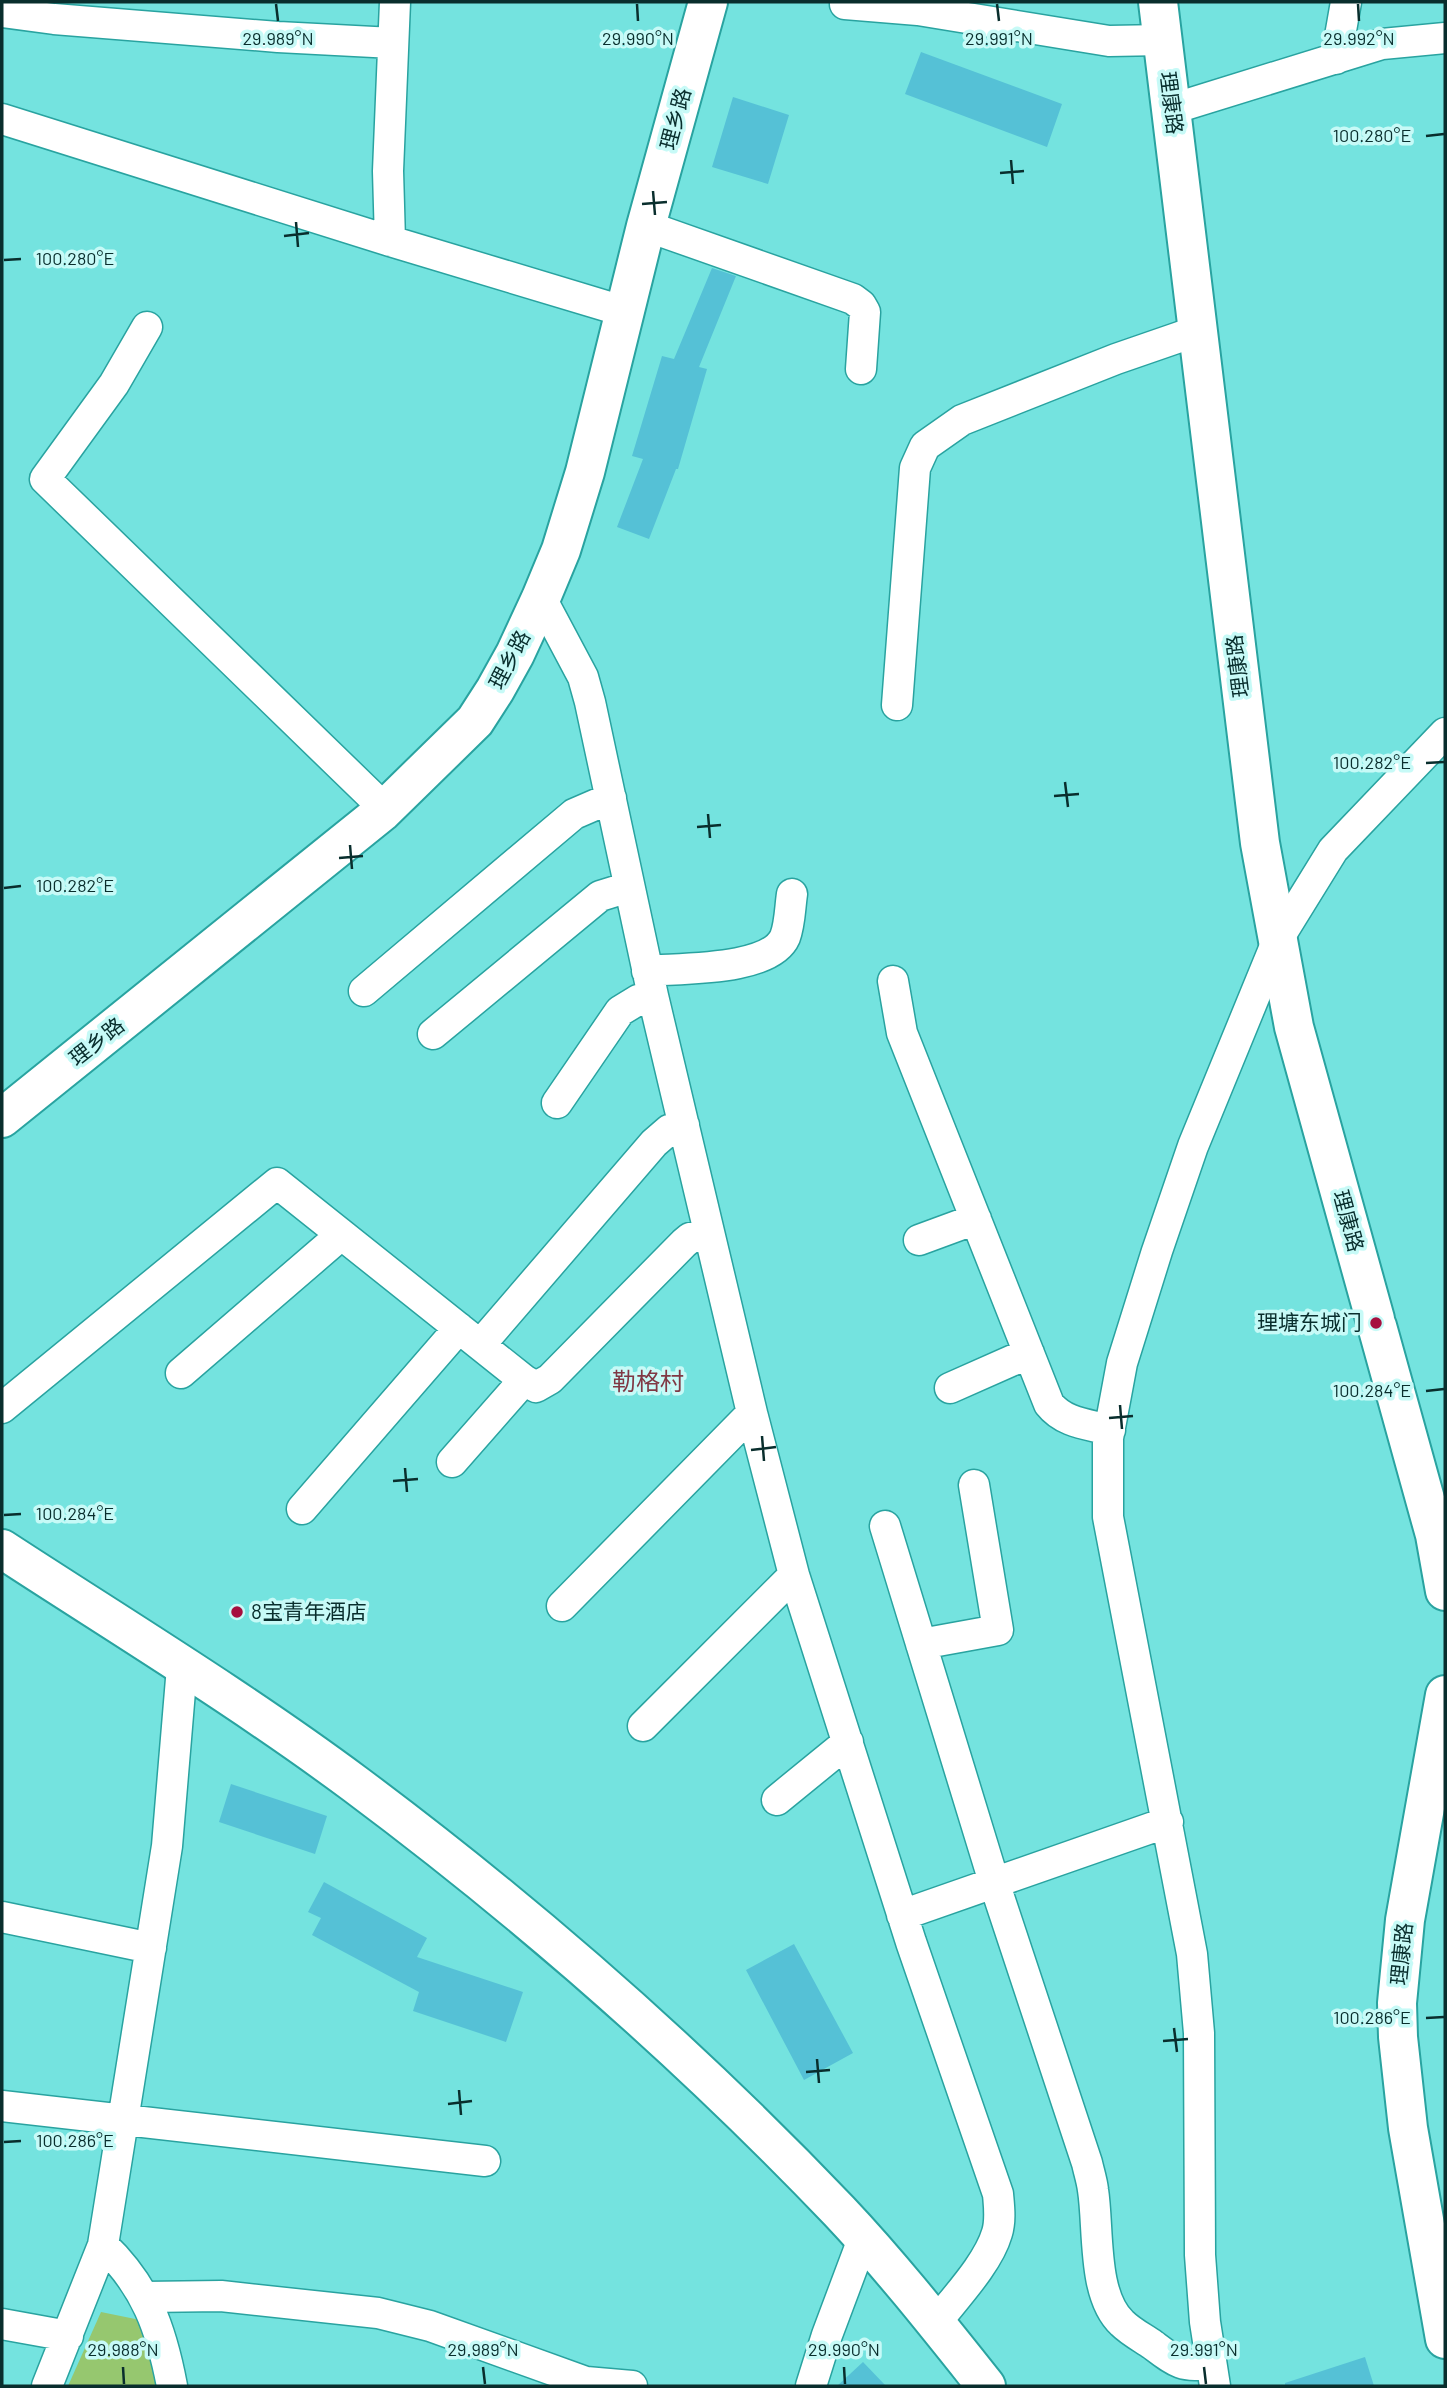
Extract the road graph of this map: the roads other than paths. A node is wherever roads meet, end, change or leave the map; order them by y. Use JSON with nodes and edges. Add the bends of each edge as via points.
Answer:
{"nodes":[{"id":1,"x":395,"y":2,"type":"edge"},
{"id":2,"x":708,"y":2,"type":"edge"},
{"id":3,"x":1158,"y":2,"type":"edge"},
{"id":4,"x":1346,"y":2,"type":"edge"},
{"id":5,"x":845,"y":5,"type":"dead end"},
{"id":6,"x":2,"y":12,"type":"edge"},
{"id":7,"x":1445,"y":38,"type":"edge"},
{"id":8,"x":1163,"y":40,"type":"junction"},
{"id":9,"x":393,"y":43,"type":"junction"},
{"id":10,"x":1336,"y":60,"type":"junction"},
{"id":11,"x":1172,"y":109,"type":"junction"},
{"id":12,"x":2,"y":118,"type":"edge"},
{"id":13,"x":646,"y":226,"type":"junction"},
{"id":14,"x":390,"y":241,"type":"junction"},
{"id":15,"x":626,"y":312,"type":"junction"},
{"id":16,"x":147,"y":327,"type":"dead end"},
{"id":17,"x":1197,"y":331,"type":"junction"},
{"id":18,"x":861,"y":369,"type":"dead end"},
{"id":19,"x":541,"y":598,"type":"junction"},
{"id":20,"x":897,"y":705,"type":"dead end"},
{"id":21,"x":1445,"y":733,"type":"edge"},
{"id":22,"x":611,"y":798,"type":"junction"},
{"id":23,"x":386,"y":809,"type":"junction"},
{"id":24,"x":629,"y":887,"type":"junction"},
{"id":25,"x":792,"y":894,"type":"dead end"},
{"id":26,"x":1279,"y":939,"type":"junction"},
{"id":27,"x":893,"y":981,"type":"dead end"},
{"id":28,"x":650,"y":984,"type":"junction"},
{"id":29,"x":364,"y":991,"type":"dead end"},
{"id":30,"x":433,"y":1034,"type":"dead end"},
{"id":31,"x":557,"y":1103,"type":"dead end"},
{"id":32,"x":2,"y":1118,"type":"edge"},
{"id":33,"x":684,"y":1125,"type":"junction"},
{"id":34,"x":976,"y":1219,"type":"junction"},
{"id":35,"x":709,"y":1233,"type":"junction"},
{"id":36,"x":341,"y":1234,"type":"junction"},
{"id":37,"x":919,"y":1240,"type":"dead end"},
{"id":38,"x":469,"y":1337,"type":"junction"},
{"id":39,"x":1029,"y":1353,"type":"junction"},
{"id":40,"x":181,"y":1373,"type":"dead end"},
{"id":41,"x":524,"y":1380,"type":"junction"},
{"id":42,"x":950,"y":1388,"type":"dead end"},
{"id":43,"x":2,"y":1408,"type":"edge"},
{"id":44,"x":752,"y":1413,"type":"junction"},
{"id":45,"x":1110,"y":1430,"type":"junction"},
{"id":46,"x":452,"y":1462,"type":"dead end"},
{"id":47,"x":974,"y":1485,"type":"dead end"},
{"id":48,"x":302,"y":1509,"type":"dead end"},
{"id":49,"x":885,"y":1526,"type":"dead end"},
{"id":50,"x":2,"y":1549,"type":"edge"},
{"id":51,"x":794,"y":1574,"type":"junction"},
{"id":52,"x":1445,"y":1591,"type":"edge"},
{"id":53,"x":562,"y":1606,"type":"dead end"},
{"id":54,"x":921,"y":1644,"type":"junction"},
{"id":55,"x":182,"y":1667,"type":"junction"},
{"id":56,"x":1445,"y":1695,"type":"edge"},
{"id":57,"x":643,"y":1726,"type":"dead end"},
{"id":58,"x":848,"y":1742,"type":"junction"},
{"id":59,"x":777,"y":1800,"type":"dead end"},
{"id":60,"x":1168,"y":1822,"type":"junction"},
{"id":61,"x":995,"y":1882,"type":"junction"},
{"id":62,"x":902,"y":1914,"type":"junction"},
{"id":63,"x":2,"y":1917,"type":"edge"},
{"id":64,"x":151,"y":1948,"type":"junction"},
{"id":65,"x":2,"y":2106,"type":"edge"},
{"id":66,"x":125,"y":2120,"type":"junction"},
{"id":67,"x":485,"y":2161,"type":"dead end"},
{"id":68,"x":863,"y":2239,"type":"junction"},
{"id":69,"x":103,"y":2245,"type":"junction"},
{"id":70,"x":145,"y":2297,"type":"junction"},
{"id":71,"x":2,"y":2325,"type":"edge"},
{"id":72,"x":934,"y":2325,"type":"junction"},
{"id":73,"x":68,"y":2336,"type":"junction"},
{"id":74,"x":1445,"y":2339,"type":"edge"},
{"id":75,"x":1213,"y":2375,"type":"edge"},
{"id":76,"x":47,"y":2386,"type":"edge"},
{"id":77,"x":173,"y":2386,"type":"edge"},
{"id":78,"x":632,"y":2386,"type":"edge"},
{"id":79,"x":811,"y":2386,"type":"edge"},
{"id":80,"x":986,"y":2386,"type":"edge"}],
"edges":[{"from":1,"to":9,"type":"street"},
{"from":2,"to":13,"type":"main road","name":"理乡路"},
{"from":3,"to":8,"type":"main road","name":"理康路"},
{"from":4,"to":10,"type":"street"},
{"from":5,"to":8,"type":"street","via":[[918,10],[1109,41]]},
{"from":6,"to":9,"type":"street"},
{"from":7,"to":10,"type":"street","via":[[1382,44]]},
{"from":8,"to":11,"type":"main road","name":"理康路"},
{"from":9,"to":14,"type":"street"},
{"from":10,"to":11,"type":"street"},
{"from":11,"to":17,"type":"main road","name":"理康路"},
{"from":12,"to":14,"type":"street"},
{"from":13,"to":15,"type":"main road","name":"理乡路"},
{"from":13,"to":18,"type":"street","via":[[853,299],[865,312]]},
{"from":14,"to":15,"type":"street"},
{"from":15,"to":19,"type":"main road","name":"理乡路","via":[[585,472]]},
{"from":16,"to":23,"type":"street","via":[[114,384],[44,479]]},
{"from":17,"to":20,"type":"street","via":[[962,420],[925,446],[915,468]]},
{"from":17,"to":26,"type":"main road","name":"理康路","via":[[1260,843]]},
{"from":19,"to":22,"type":"street","via":[[583,677]]},
{"from":19,"to":23,"type":"main road","name":"理乡路","via":[[515,654],[475,720]]},
{"from":21,"to":26,"type":"street","via":[[1333,850]]},
{"from":22,"to":24,"type":"street"},
{"from":22,"to":29,"type":"street","via":[[574,814]]},
{"from":23,"to":32,"type":"main road","name":"理乡路"},
{"from":24,"to":28,"type":"street"},
{"from":24,"to":30,"type":"street","via":[[600,896]]},
{"from":25,"to":28,"type":"street","via":[[784,939],[773,952]]},
{"from":26,"to":45,"type":"street","via":[[1193,1146],[1122,1363]]},
{"from":26,"to":52,"type":"main road","name":"理康路","via":[[1294,1027],[1435,1535]]},
{"from":27,"to":34,"type":"street","via":[[902,1033]]},
{"from":28,"to":31,"type":"street","via":[[638,1000],[620,1011]]},
{"from":28,"to":33,"type":"street"},
{"from":33,"to":35,"type":"street"},
{"from":33,"to":38,"type":"street","via":[[654,1143]]},
{"from":34,"to":37,"type":"street"},
{"from":34,"to":39,"type":"street"},
{"from":35,"to":41,"type":"street","via":[[684,1243],[545,1383],[536,1387]]},
{"from":35,"to":44,"type":"street"},
{"from":36,"to":38,"type":"street"},
{"from":36,"to":40,"type":"street"},
{"from":36,"to":43,"type":"street","via":[[277,1183]]},
{"from":38,"to":41,"type":"street"},
{"from":38,"to":48,"type":"street"},
{"from":39,"to":42,"type":"street"},
{"from":39,"to":45,"type":"street","via":[[1056,1413]]},
{"from":41,"to":46,"type":"street"},
{"from":44,"to":51,"type":"street"},
{"from":44,"to":53,"type":"street"},
{"from":45,"to":60,"type":"street","via":[[1108,1517]]},
{"from":47,"to":54,"type":"street","via":[[998,1630]]},
{"from":49,"to":54,"type":"street"},
{"from":50,"to":55,"type":"main road"},
{"from":51,"to":57,"type":"street"},
{"from":51,"to":58,"type":"street"},
{"from":54,"to":61,"type":"street"},
{"from":55,"to":64,"type":"street","via":[[167,1846]]},
{"from":55,"to":68,"type":"main road","via":[[352,1782],[528,1919],[704,2078]]},
{"from":56,"to":74,"type":"main road","name":"理康路","via":[[1405,1920],[1397,2003],[1408,2128]]},
{"from":58,"to":59,"type":"street"},
{"from":58,"to":62,"type":"street"},
{"from":60,"to":61,"type":"street"},
{"from":60,"to":75,"type":"street","via":[[1197,2000],[1200,2255]]},
{"from":61,"to":62,"type":"street"},
{"from":61,"to":75,"type":"street","via":[[1087,2164],[1108,2302],[1121,2322],[1171,2358]]},
{"from":62,"to":72,"type":"street","via":[[998,2194],[997,2232]]},
{"from":63,"to":64,"type":"street"},
{"from":64,"to":66,"type":"street"},
{"from":65,"to":66,"type":"street"},
{"from":66,"to":67,"type":"street"},
{"from":66,"to":69,"type":"street"},
{"from":68,"to":72,"type":"main road"},
{"from":68,"to":79,"type":"street"},
{"from":69,"to":70,"type":"street"},
{"from":69,"to":73,"type":"street"},
{"from":70,"to":77,"type":"street"},
{"from":70,"to":78,"type":"street","via":[[221,2296],[378,2313],[430,2326],[586,2382]]},
{"from":71,"to":73,"type":"street"},
{"from":72,"to":80,"type":"main road"},
{"from":73,"to":76,"type":"street"}]}
